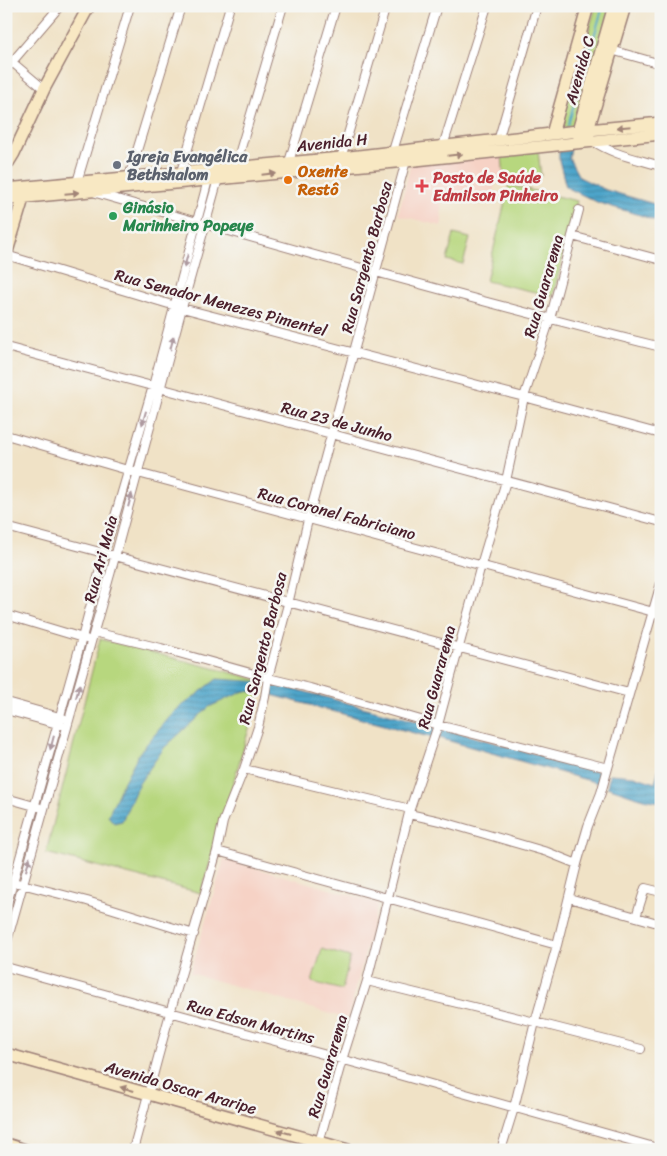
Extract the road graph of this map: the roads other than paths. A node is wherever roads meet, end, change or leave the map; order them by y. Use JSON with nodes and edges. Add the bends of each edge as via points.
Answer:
{"nodes":[{"id":1,"x":60,"y":6,"type":"edge"},
{"id":2,"x":89,"y":6,"type":"edge"},
{"id":3,"x":130,"y":6,"type":"edge"},
{"id":4,"x":181,"y":6,"type":"edge"},
{"id":5,"x":230,"y":6,"type":"edge"},
{"id":6,"x":283,"y":6,"type":"edge"},
{"id":7,"x":336,"y":6,"type":"edge"},
{"id":8,"x":386,"y":6,"type":"edge"},
{"id":9,"x":436,"y":6,"type":"edge"},
{"id":10,"x":487,"y":6,"type":"edge"},
{"id":11,"x":537,"y":6,"type":"edge"},
{"id":12,"x":588,"y":6,"type":"edge"},
{"id":13,"x":614,"y":6,"type":"edge"},
{"id":14,"x":625,"y":6,"type":"edge"},
{"id":15,"x":612,"y":50,"type":"junction"},
{"id":16,"x":9,"y":59,"type":"edge"},
{"id":17,"x":661,"y":64,"type":"edge"},
{"id":18,"x":6,"y":68,"type":"edge"},
{"id":19,"x":44,"y":88,"type":"junction"},
{"id":20,"x":661,"y":123,"type":"edge"},
{"id":21,"x":552,"y":134,"type":"junction"},
{"id":22,"x":661,"y":134,"type":"edge"},
{"id":23,"x":586,"y":137,"type":"junction"},
{"id":24,"x":498,"y":141,"type":"junction"},
{"id":25,"x":443,"y":146,"type":"junction"},
{"id":26,"x":393,"y":151,"type":"junction"},
{"id":27,"x":407,"y":155,"type":"junction"},
{"id":28,"x":341,"y":158,"type":"junction"},
{"id":29,"x":289,"y":162,"type":"junction"},
{"id":30,"x":6,"y":166,"type":"edge"},
{"id":31,"x":661,"y":166,"type":"edge"},
{"id":32,"x":235,"y":168,"type":"junction"},
{"id":33,"x":129,"y":177,"type":"junction"},
{"id":34,"x":181,"y":177,"type":"junction"},
{"id":35,"x":213,"y":180,"type":"junction"},
{"id":36,"x":77,"y":182,"type":"junction"},
{"id":37,"x":6,"y":189,"type":"edge"},
{"id":38,"x":91,"y":191,"type":"junction"},
{"id":39,"x":25,"y":192,"type":"junction"},
{"id":40,"x":6,"y":199,"type":"edge"},
{"id":41,"x":579,"y":210,"type":"dead end"},
{"id":42,"x":197,"y":222,"type":"junction"},
{"id":43,"x":205,"y":224,"type":"junction"},
{"id":44,"x":572,"y":236,"type":"junction"},
{"id":45,"x":6,"y":255,"type":"edge"},
{"id":46,"x":661,"y":260,"type":"edge"},
{"id":47,"x":376,"y":272,"type":"junction"},
{"id":48,"x":178,"y":307,"type":"junction"},
{"id":49,"x":550,"y":319,"type":"junction"},
{"id":50,"x":6,"y":346,"type":"edge"},
{"id":51,"x":661,"y":347,"type":"edge"},
{"id":52,"x":354,"y":353,"type":"junction"},
{"id":53,"x":157,"y":387,"type":"junction"},
{"id":54,"x":524,"y":398,"type":"junction"},
{"id":55,"x":332,"y":433,"type":"junction"},
{"id":56,"x":661,"y":434,"type":"edge"},
{"id":57,"x":6,"y":435,"type":"edge"},
{"id":58,"x":128,"y":470,"type":"junction"},
{"id":59,"x":138,"y":473,"type":"junction"},
{"id":60,"x":506,"y":481,"type":"junction"},
{"id":61,"x":308,"y":520,"type":"junction"},
{"id":62,"x":661,"y":522,"type":"edge"},
{"id":63,"x":6,"y":527,"type":"edge"},
{"id":64,"x":104,"y":554,"type":"junction"},
{"id":65,"x":115,"y":557,"type":"junction"},
{"id":66,"x":481,"y":565,"type":"junction"},
{"id":67,"x":661,"y":583,"type":"edge"},
{"id":68,"x":288,"y":604,"type":"junction"},
{"id":69,"x":652,"y":612,"type":"junction"},
{"id":70,"x":661,"y":614,"type":"edge"},
{"id":71,"x":6,"y":615,"type":"edge"},
{"id":72,"x":93,"y":636,"type":"junction"},
{"id":73,"x":82,"y":638,"type":"junction"},
{"id":74,"x":458,"y":648,"type":"junction"},
{"id":75,"x":268,"y":678,"type":"junction"},
{"id":76,"x":629,"y":693,"type":"junction"},
{"id":77,"x":6,"y":702,"type":"edge"},
{"id":78,"x":6,"y":710,"type":"edge"},
{"id":79,"x":59,"y":720,"type":"junction"},
{"id":80,"x":68,"y":723,"type":"junction"},
{"id":81,"x":438,"y":725,"type":"junction"},
{"id":82,"x":608,"y":768,"type":"junction"},
{"id":83,"x":244,"y":769,"type":"junction"},
{"id":84,"x":6,"y":798,"type":"edge"},
{"id":85,"x":34,"y":806,"type":"junction"},
{"id":86,"x":44,"y":809,"type":"junction"},
{"id":87,"x":409,"y":812,"type":"junction"},
{"id":88,"x":217,"y":851,"type":"junction"},
{"id":89,"x":577,"y":864,"type":"junction"},
{"id":90,"x":10,"y":881,"type":"edge"},
{"id":91,"x":22,"y":885,"type":"junction"},
{"id":92,"x":661,"y":892,"type":"edge"},
{"id":93,"x":387,"y":898,"type":"junction"},
{"id":94,"x":569,"y":898,"type":"junction"},
{"id":95,"x":6,"y":907,"type":"edge"},
{"id":96,"x":636,"y":917,"type":"junction"},
{"id":97,"x":661,"y":924,"type":"edge"},
{"id":98,"x":194,"y":934,"type":"junction"},
{"id":99,"x":6,"y":945,"type":"edge"},
{"id":100,"x":557,"y":945,"type":"junction"},
{"id":101,"x":6,"y":968,"type":"edge"},
{"id":102,"x":367,"y":981,"type":"junction"},
{"id":103,"x":170,"y":1013,"type":"junction"},
{"id":104,"x":535,"y":1022,"type":"junction"},
{"id":105,"x":641,"y":1049,"type":"dead end"},
{"id":106,"x":6,"y":1054,"type":"edge"},
{"id":107,"x":342,"y":1060,"type":"junction"},
{"id":108,"x":148,"y":1095,"type":"junction"},
{"id":109,"x":514,"y":1108,"type":"junction"},
{"id":110,"x":6,"y":1144,"type":"edge"},
{"id":111,"x":318,"y":1146,"type":"edge"},
{"id":112,"x":661,"y":1149,"type":"edge"},
{"id":113,"x":25,"y":1150,"type":"edge"},
{"id":114,"x":132,"y":1150,"type":"edge"},
{"id":115,"x":348,"y":1150,"type":"edge"},
{"id":116,"x":501,"y":1150,"type":"edge"}],
"edges":[{"from":1,"to":16,"type":"street"},
{"from":2,"to":19,"type":"street"},
{"from":3,"to":36,"type":"street"},
{"from":4,"to":33,"type":"street"},
{"from":5,"to":34,"type":"street"},
{"from":6,"to":32,"type":"street"},
{"from":7,"to":29,"type":"street"},
{"from":8,"to":28,"type":"street"},
{"from":9,"to":26,"type":"street"},
{"from":10,"to":25,"type":"street"},
{"from":11,"to":24,"type":"street"},
{"from":12,"to":21,"type":"street","name":"Avenida C"},
{"from":13,"to":23,"type":"street","name":"Avenida C"},
{"from":14,"to":15,"type":"street","name":"Avenida C"},
{"from":15,"to":17,"type":"street"},
{"from":15,"to":23,"type":"street","name":"Avenida C"},
{"from":16,"to":18,"type":"street"},
{"from":16,"to":19,"type":"street"},
{"from":19,"to":30,"type":"street"},
{"from":20,"to":23,"type":"street","name":"Avenida H","one_way":true},
{"from":21,"to":23,"type":"street","name":"Avenida H"},
{"from":21,"to":24,"type":"street","name":"Avenida H"},
{"from":22,"to":23,"type":"street","name":"Avenida H"},
{"from":27,"to":23,"type":"street","name":"Avenida H","one_way":true},
{"from":23,"to":31,"type":"street","via":[[623,155]]},
{"from":24,"to":25,"type":"street","name":"Avenida H"},
{"from":25,"to":27,"type":"street","name":"Avenida H"},
{"from":26,"to":27,"type":"street","name":"Avenida H"},
{"from":26,"to":28,"type":"street","name":"Avenida H"},
{"from":35,"to":27,"type":"street","name":"Avenida H","one_way":true},
{"from":27,"to":47,"type":"street","name":"Rua Sargento Barbosa"},
{"from":28,"to":29,"type":"street","name":"Avenida H"},
{"from":29,"to":32,"type":"street","name":"Avenida H"},
{"from":32,"to":34,"type":"street","name":"Avenida H"},
{"from":33,"to":34,"type":"street","name":"Avenida H"},
{"from":33,"to":36,"type":"street","name":"Avenida H"},
{"from":34,"to":35,"type":"street","name":"Avenida H"},
{"from":34,"to":38,"type":"street","name":"Avenida H"},
{"from":35,"to":42,"type":"street","name":"Rua Ari Maia"},
{"from":35,"to":43,"type":"street","name":"Rua Ari Maia"},
{"from":36,"to":39,"type":"street","name":"Avenida H"},
{"from":37,"to":39,"type":"street","name":"Avenida H"},
{"from":39,"to":38,"type":"street","name":"Avenida H","one_way":true},
{"from":38,"to":42,"type":"street"},
{"from":39,"to":40,"type":"street","name":"Avenida H"},
{"from":39,"to":45,"type":"street"},
{"from":41,"to":44,"type":"street","name":"Rua Guararema"},
{"from":42,"to":43,"type":"street"},
{"from":42,"to":48,"type":"street","name":"Rua Ari Maia","one_way":true},
{"from":43,"to":47,"type":"street"},
{"from":43,"to":48,"type":"street","name":"Rua Ari Maia"},
{"from":44,"to":46,"type":"street"},
{"from":44,"to":49,"type":"street","name":"Rua Guararema"},
{"from":45,"to":48,"type":"street","name":"Rua Senador Menezes Pimentel"},
{"from":47,"to":49,"type":"street"},
{"from":47,"to":52,"type":"street","name":"Rua Sargento Barbosa"},
{"from":48,"to":52,"type":"street","name":"Rua Senador Menezes Pimentel"},
{"from":48,"to":53,"type":"street","name":"Rua Ari Maia"},
{"from":49,"to":51,"type":"street"},
{"from":49,"to":54,"type":"street","name":"Rua Guararema"},
{"from":50,"to":53,"type":"street","name":"Rua 23 de Junho"},
{"from":52,"to":54,"type":"street","name":"Rua Senador Menezes Pimentel"},
{"from":52,"to":55,"type":"street","name":"Rua Sargento Barbosa"},
{"from":53,"to":55,"type":"street","name":"Rua 23 de Junho"},
{"from":53,"to":58,"type":"street","name":"Rua Ari Maia","one_way":true},
{"from":53,"to":59,"type":"street","name":"Rua Ari Maia"},
{"from":54,"to":56,"type":"street","name":"Rua Senador Menezes Pimentel"},
{"from":54,"to":60,"type":"street","name":"Rua Guararema"},
{"from":55,"to":60,"type":"street","name":"Rua 23 de Junho"},
{"from":55,"to":61,"type":"street","name":"Rua Sargento Barbosa"},
{"from":57,"to":58,"type":"street","name":"Rua Coronel Fabriciano"},
{"from":58,"to":59,"type":"street","name":"Rua Coronel Fabriciano"},
{"from":58,"to":64,"type":"street","name":"Rua Ari Maia"},
{"from":59,"to":61,"type":"street","name":"Rua Coronel Fabriciano"},
{"from":65,"to":59,"type":"street","name":"Rua Ari Maia","one_way":true},
{"from":60,"to":62,"type":"street","name":"Rua 23 de Junho"},
{"from":60,"to":66,"type":"street","name":"Rua Guararema"},
{"from":61,"to":66,"type":"street","name":"Rua Coronel Fabriciano"},
{"from":61,"to":68,"type":"street","name":"Rua Sargento Barbosa"},
{"from":63,"to":64,"type":"street"},
{"from":64,"to":65,"type":"street"},
{"from":64,"to":73,"type":"street","name":"Rua Ari Maia"},
{"from":65,"to":68,"type":"street"},
{"from":65,"to":72,"type":"street","name":"Rua Ari Maia"},
{"from":66,"to":69,"type":"street","name":"Rua Coronel Fabriciano"},
{"from":66,"to":74,"type":"street","name":"Rua Guararema"},
{"from":67,"to":69,"type":"street"},
{"from":68,"to":74,"type":"street"},
{"from":68,"to":75,"type":"street","name":"Rua Sargento Barbosa"},
{"from":69,"to":70,"type":"street","name":"Rua Coronel Fabriciano"},
{"from":69,"to":76,"type":"street"},
{"from":71,"to":73,"type":"street"},
{"from":72,"to":73,"type":"street"},
{"from":72,"to":75,"type":"street","via":[[161,648]]},
{"from":80,"to":72,"type":"street","name":"Rua Ari Maia","one_way":true},
{"from":73,"to":79,"type":"street","name":"Rua Ari Maia"},
{"from":74,"to":76,"type":"street"},
{"from":74,"to":81,"type":"street","name":"Rua Guararema"},
{"from":75,"to":81,"type":"street"},
{"from":75,"to":83,"type":"street","name":"Rua Sargento Barbosa","via":[[258,727]]},
{"from":76,"to":82,"type":"street"},
{"from":77,"to":79,"type":"street"},
{"from":78,"to":79,"type":"street"},
{"from":79,"to":80,"type":"street"},
{"from":79,"to":85,"type":"street","name":"Rua Ari Maia","one_way":true},
{"from":80,"to":86,"type":"street","name":"Rua Ari Maia"},
{"from":81,"to":82,"type":"street"},
{"from":81,"to":87,"type":"street","name":"Rua Guararema"},
{"from":82,"to":89,"type":"street"},
{"from":83,"to":87,"type":"street"},
{"from":83,"to":88,"type":"street","name":"Rua Sargento Barbosa","via":[[226,813]]},
{"from":84,"to":85,"type":"street"},
{"from":85,"to":86,"type":"street"},
{"from":85,"to":90,"type":"street","name":"Rua Ari Maia"},
{"from":91,"to":86,"type":"street","name":"Rua Ari Maia","one_way":true},
{"from":87,"to":89,"type":"street","via":[[547,852]]},
{"from":87,"to":93,"type":"street","name":"Rua Guararema"},
{"from":88,"to":93,"type":"street"},
{"from":88,"to":98,"type":"street","name":"Rua Sargento Barbosa"},
{"from":89,"to":94,"type":"street"},
{"from":90,"to":91,"type":"street"},
{"from":90,"to":95,"type":"street","name":"Rua Ari Maia"},
{"from":91,"to":98,"type":"street"},
{"from":91,"to":99,"type":"street","name":"Rua Ari Maia"},
{"from":92,"to":96,"type":"street","via":[[645,888]]},
{"from":93,"to":100,"type":"street"},
{"from":93,"to":102,"type":"street","name":"Rua Guararema"},
{"from":94,"to":96,"type":"street"},
{"from":94,"to":100,"type":"street"},
{"from":96,"to":97,"type":"street"},
{"from":98,"to":103,"type":"street","name":"Rua Sargento Barbosa"},
{"from":100,"to":104,"type":"street"},
{"from":101,"to":103,"type":"street","name":"Rua Edson Martins"},
{"from":102,"to":104,"type":"street"},
{"from":102,"to":107,"type":"street","name":"Rua Guararema"},
{"from":103,"to":107,"type":"street","name":"Rua Edson Martins"},
{"from":103,"to":108,"type":"street","name":"Rua Sargento Barbosa"},
{"from":104,"to":105,"type":"street"},
{"from":104,"to":109,"type":"street"},
{"from":108,"to":106,"type":"street","name":"Avenida Oscar Araripe","one_way":true},
{"from":107,"to":109,"type":"street","name":"Rua Edson Martins"},
{"from":107,"to":111,"type":"street","name":"Rua Guararema"},
{"from":111,"to":108,"type":"street","name":"Avenida Oscar Araripe","one_way":true},
{"from":108,"to":114,"type":"street","name":"Rua Sargento Barbosa"},
{"from":109,"to":112,"type":"street","name":"Rua Edson Martins"},
{"from":109,"to":116,"type":"street"},
{"from":110,"to":113,"type":"street"},
{"from":111,"to":115,"type":"street","name":"Avenida Oscar Araripe"}]}
